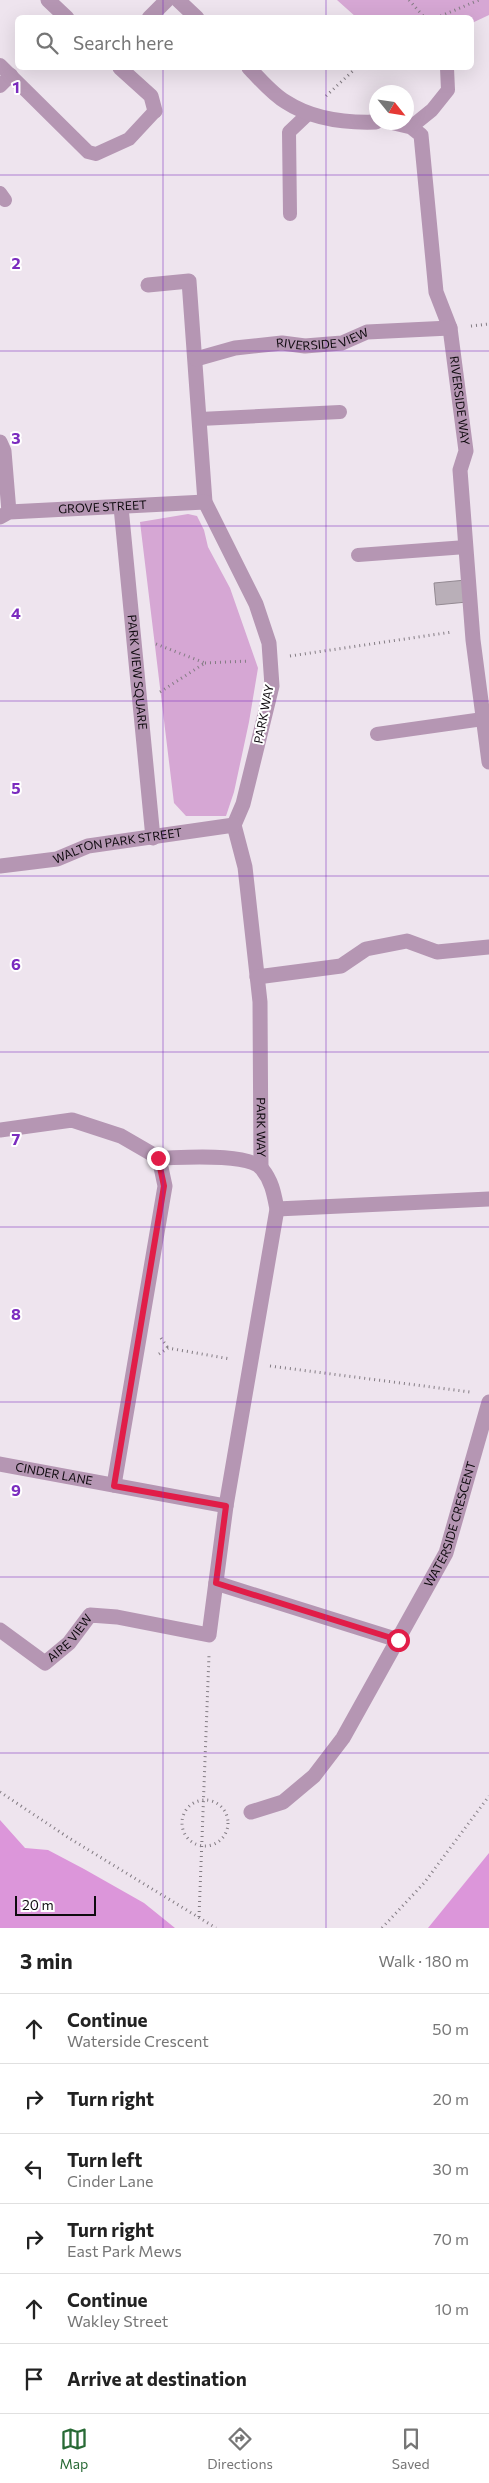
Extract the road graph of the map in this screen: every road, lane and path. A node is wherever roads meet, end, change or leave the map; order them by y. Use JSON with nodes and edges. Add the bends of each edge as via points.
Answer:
{"nodes":[{"id":1,"x":48,"y":0,"type":"edge"},
{"id":2,"x":167,"y":0,"type":"edge"},
{"id":3,"x":178,"y":0,"type":"edge"},
{"id":4,"x":409,"y":0,"type":"edge"},
{"id":5,"x":479,"y":0,"type":"edge"},
{"id":6,"x":64,"y":15,"type":"edge"},
{"id":7,"x":152,"y":15,"type":"edge"},
{"id":8,"x":193,"y":15,"type":"edge"},
{"id":9,"x":423,"y":15,"type":"edge"},
{"id":10,"x":443,"y":15,"type":"edge"},
{"id":11,"x":0,"y":65,"type":"edge"},
{"id":12,"x":122,"y":70,"type":"edge"},
{"id":13,"x":251,"y":70,"type":"edge"},
{"id":14,"x":354,"y":70,"type":"edge"},
{"id":15,"x":447,"y":70,"type":"edge"},
{"id":16,"x":10,"y":75,"type":"junction"},
{"id":17,"x":0,"y":86,"type":"edge"},
{"id":18,"x":155,"y":111,"type":"joint"},
{"id":19,"x":308,"y":114,"type":"junction"},
{"id":20,"x":369,"y":122,"type":"edge"},
{"id":21,"x":414,"y":125,"type":"edge"},
{"id":22,"x":414,"y":129,"type":"edge"},
{"id":23,"x":290,"y":214,"type":"dead end"},
{"id":24,"x":148,"y":285,"type":"dead end"},
{"id":25,"x":450,"y":328,"type":"junction"},
{"id":26,"x":196,"y":359,"type":"junction"},
{"id":27,"x":340,"y":412,"type":"dead end"},
{"id":28,"x":200,"y":419,"type":"junction"},
{"id":29,"x":0,"y":442,"type":"edge"},
{"id":30,"x":205,"y":502,"type":"junction"},
{"id":31,"x":121,"y":507,"type":"junction"},
{"id":32,"x":5,"y":515,"type":"edge"},
{"id":33,"x":466,"y":547,"type":"junction"},
{"id":34,"x":358,"y":555,"type":"dead end"},
{"id":35,"x":472,"y":629,"type":"junction"},
{"id":36,"x":134,"y":636,"type":"junction"},
{"id":37,"x":270,"y":660,"type":"junction"},
{"id":38,"x":205,"y":663,"type":"junction"},
{"id":39,"x":140,"y":697,"type":"junction"},
{"id":40,"x":483,"y":719,"type":"junction"},
{"id":41,"x":377,"y":734,"type":"dead end"},
{"id":42,"x":489,"y":762,"type":"edge"},
{"id":43,"x":234,"y":825,"type":"junction"},
{"id":44,"x":153,"y":838,"type":"junction"},
{"id":45,"x":0,"y":866,"type":"edge"},
{"id":46,"x":489,"y":947,"type":"edge"},
{"id":47,"x":257,"y":977,"type":"junction"},
{"id":48,"x":0,"y":1130,"type":"edge"},
{"id":49,"x":158,"y":1158,"type":"junction"},
{"id":50,"x":261,"y":1167,"type":"junction"},
{"id":51,"x":489,"y":1199,"type":"edge"},
{"id":52,"x":277,"y":1209,"type":"junction"},
{"id":53,"x":250,"y":1363,"type":"junction"},
{"id":54,"x":134,"y":1368,"type":"junction"},
{"id":55,"x":484,"y":1398,"type":"edge"},
{"id":56,"x":0,"y":1464,"type":"edge"},
{"id":57,"x":114,"y":1486,"type":"junction"},
{"id":58,"x":226,"y":1506,"type":"junction"},
{"id":59,"x":216,"y":1583,"type":"junction"},
{"id":60,"x":0,"y":1630,"type":"edge"},
{"id":61,"x":209,"y":1635,"type":"junction"},
{"id":62,"x":398,"y":1640,"type":"junction"},
{"id":63,"x":0,"y":1792,"type":"edge"},
{"id":64,"x":489,"y":1796,"type":"edge"},
{"id":65,"x":204,"y":1799,"type":"junction"},
{"id":66,"x":250,"y":1812,"type":"dead end"},
{"id":67,"x":202,"y":1847,"type":"junction"},
{"id":68,"x":198,"y":1917,"type":"junction"},
{"id":69,"x":216,"y":1928,"type":"edge"},
{"id":70,"x":382,"y":1928,"type":"edge"}],
"edges":[{"from":1,"to":6,"type":"street"},
{"from":2,"to":7,"type":"street"},
{"from":3,"to":8,"type":"street"},
{"from":4,"to":9,"type":"path"},
{"from":5,"to":10,"type":"path"},
{"from":11,"to":16,"type":"lane"},
{"from":12,"to":18,"type":"street","via":[[151,96]]},
{"from":13,"to":19,"type":"street","via":[[285,102]]},
{"from":14,"to":19,"type":"path"},
{"from":15,"to":21,"type":"lane","via":[[448,90],[432,110]]},
{"from":16,"to":17,"type":"lane"},
{"from":16,"to":18,"type":"lane","via":[[78,144],[96,154],[129,138]]},
{"from":19,"to":20,"type":"street"},
{"from":19,"to":23,"type":"lane","via":[[289,132]]},
{"from":22,"to":25,"type":"street","name":"RIVERSIDE WAY","via":[[422,135],[436,292]]},
{"from":24,"to":26,"type":"street","name":"PARK WAY","via":[[189,281]]},
{"from":25,"to":26,"type":"street","name":"RIVERSIDE VIEW","via":[[367,332],[342,343],[235,348]]},
{"from":25,"to":33,"type":"street","name":"RIVERSIDE WAY","via":[[466,452],[460,470]]},
{"from":26,"to":28,"type":"street","name":"PARK WAY"},
{"from":27,"to":28,"type":"lane"},
{"from":28,"to":30,"type":"street","name":"PARK WAY"},
{"from":29,"to":32,"type":"street","via":[[4,451]]},
{"from":30,"to":31,"type":"street","name":"GROVE STREET"},
{"from":30,"to":37,"type":"street","name":"PARK WAY","via":[[256,604],[269,642]]},
{"from":31,"to":32,"type":"street","name":"GROVE STREET"},
{"from":31,"to":36,"type":"street","name":"PARK VIEW SQUARE"},
{"from":33,"to":34,"type":"lane"},
{"from":33,"to":35,"type":"street","name":"RIVERSIDE WAY"},
{"from":35,"to":37,"type":"path"},
{"from":35,"to":40,"type":"street","name":"RIVERSIDE WAY"},
{"from":36,"to":38,"type":"path"},
{"from":36,"to":39,"type":"street","name":"PARK VIEW SQUARE"},
{"from":37,"to":38,"type":"path"},
{"from":37,"to":43,"type":"street","name":"PARK WAY","via":[[272,686],[243,804]]},
{"from":38,"to":39,"type":"path","via":[[159,693]]},
{"from":39,"to":44,"type":"street","name":"PARK VIEW SQUARE"},
{"from":40,"to":41,"type":"lane"},
{"from":40,"to":42,"type":"street","name":"RIVERSIDE WAY"},
{"from":43,"to":44,"type":"street","name":"WALTON PARK STREET"},
{"from":43,"to":47,"type":"street","name":"PARK WAY","via":[[245,868]]},
{"from":44,"to":45,"type":"street","name":"WALTON PARK STREET","via":[[88,846],[56,859]]},
{"from":46,"to":47,"type":"street","via":[[437,952],[408,941],[366,949],[341,966]]},
{"from":47,"to":50,"type":"street","name":"PARK WAY"},
{"from":48,"to":49,"type":"street","via":[[72,1120],[121,1136]]},
{"from":49,"to":50,"type":"street","name":"PARK WAY","via":[[236,1158]]},
{"from":49,"to":54,"type":"street","via":[[164,1186]]},
{"from":50,"to":52,"type":"street","name":"PARK WAY","via":[[273,1186]]},
{"from":51,"to":52,"type":"street"},
{"from":52,"to":53,"type":"street","name":"PARK WAY"},
{"from":53,"to":54,"type":"path","via":[[168,1348]]},
{"from":53,"to":55,"type":"path"},
{"from":53,"to":58,"type":"street","name":"PARK WAY"},
{"from":54,"to":57,"type":"street"},
{"from":55,"to":62,"type":"street","name":"WATERSIDE CRESCENT","via":[[446,1553]]},
{"from":56,"to":57,"type":"street","name":"CINDER LANE"},
{"from":57,"to":58,"type":"street","name":"CINDER LANE"},
{"from":58,"to":59,"type":"street","name":"PARK WAY"},
{"from":59,"to":61,"type":"street","name":"PARK WAY"},
{"from":59,"to":62,"type":"street"},
{"from":60,"to":61,"type":"street","name":"AIRE VIEW","via":[[46,1663],[69,1643],[90,1615],[117,1617]]},
{"from":61,"to":65,"type":"path"},
{"from":62,"to":66,"type":"street","name":"WATERSIDE CRESCENT","via":[[343,1738],[314,1776],[283,1802]]},
{"from":63,"to":68,"type":"path"},
{"from":64,"to":70,"type":"path","via":[[424,1883]]},
{"from":65,"to":67,"type":"path"},
{"from":65,"to":67,"type":"path","via":[[190,1805],[181,1819],[188,1840]]},
{"from":65,"to":67,"type":"path","via":[[220,1805],[225,1811],[228,1826],[216,1844]]},
{"from":67,"to":68,"type":"path"},
{"from":68,"to":69,"type":"path"}]}
